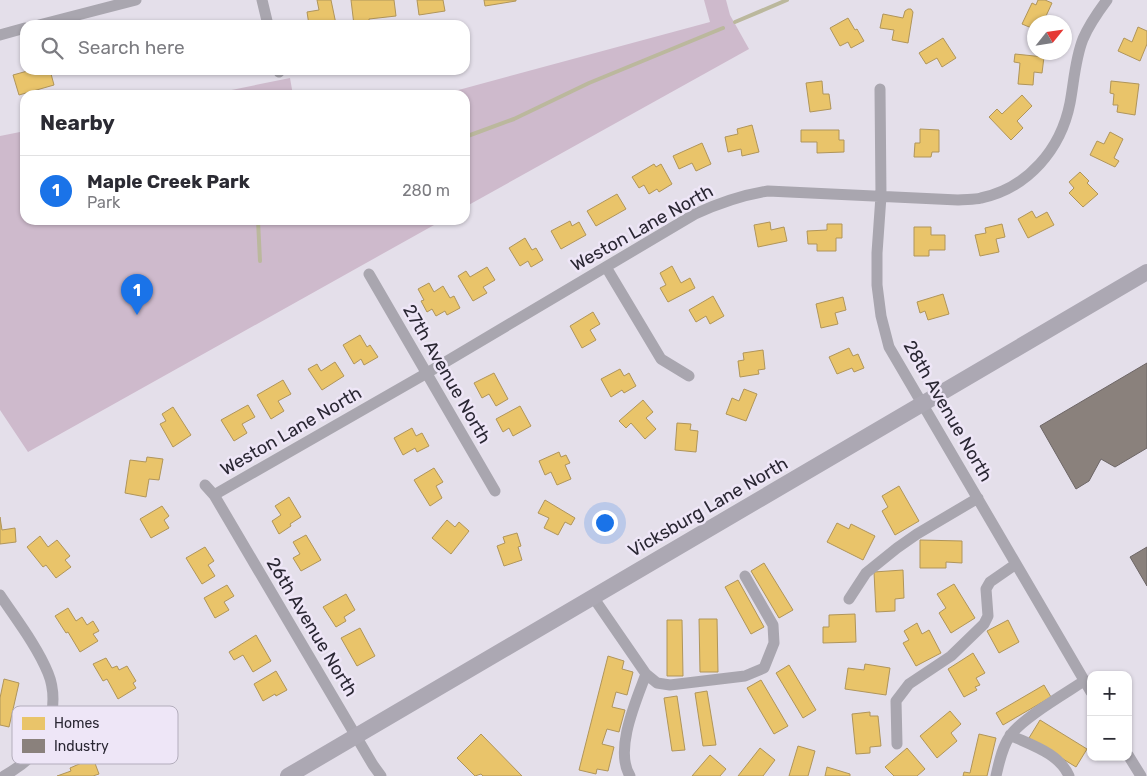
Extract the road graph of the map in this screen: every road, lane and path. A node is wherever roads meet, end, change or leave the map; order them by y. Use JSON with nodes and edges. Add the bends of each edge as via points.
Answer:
{"nodes":[{"id":1,"x":136,"y":0,"type":"edge"},
{"id":2,"x":262,"y":0,"type":"edge"},
{"id":3,"x":1107,"y":0,"type":"edge"},
{"id":4,"x":58,"y":20,"type":"edge"},
{"id":5,"x":267,"y":20,"type":"edge"},
{"id":6,"x":20,"y":29,"type":"edge"},
{"id":7,"x":0,"y":35,"type":"edge"},
{"id":8,"x":880,"y":89,"type":"dead end"},
{"id":9,"x":881,"y":196,"type":"junction"},
{"id":10,"x":606,"y":267,"type":"junction"},
{"id":11,"x":1147,"y":272,"type":"edge"},
{"id":12,"x":368,"y":274,"type":"dead end"},
{"id":13,"x":426,"y":373,"type":"junction"},
{"id":14,"x":689,"y":376,"type":"dead end"},
{"id":15,"x":924,"y":404,"type":"junction"},
{"id":16,"x":204,"y":486,"type":"dead end"},
{"id":17,"x":495,"y":491,"type":"dead end"},
{"id":18,"x":214,"y":495,"type":"junction"},
{"id":19,"x":978,"y":498,"type":"junction"},
{"id":20,"x":1016,"y":564,"type":"junction"},
{"id":21,"x":745,"y":576,"type":"dead end"},
{"id":22,"x":0,"y":595,"type":"edge"},
{"id":23,"x":593,"y":597,"type":"junction"},
{"id":24,"x":849,"y":599,"type":"dead end"},
{"id":25,"x":646,"y":674,"type":"junction"},
{"id":26,"x":1084,"y":681,"type":"junction"},
{"id":27,"x":1087,"y":686,"type":"edge"},
{"id":28,"x":52,"y":706,"type":"edge"},
{"id":29,"x":1010,"y":735,"type":"junction"},
{"id":30,"x":357,"y":736,"type":"junction"},
{"id":31,"x":897,"y":744,"type":"dead end"},
{"id":32,"x":1132,"y":761,"type":"edge"},
{"id":33,"x":22,"y":764,"type":"edge"},
{"id":34,"x":4,"y":776,"type":"edge"},
{"id":35,"x":288,"y":776,"type":"edge"},
{"id":36,"x":381,"y":776,"type":"edge"},
{"id":37,"x":630,"y":776,"type":"edge"},
{"id":38,"x":996,"y":776,"type":"edge"},
{"id":39,"x":1069,"y":776,"type":"edge"},
{"id":40,"x":1141,"y":776,"type":"edge"}],
"edges":[{"from":1,"to":4,"type":"street"},
{"from":2,"to":5,"type":"street"},
{"from":3,"to":9,"type":"street","name":"Weston Lane North","via":[[1083,39],[1064,126],[1040,165],[1002,191],[981,198]]},
{"from":6,"to":7,"type":"street"},
{"from":8,"to":9,"type":"street","name":"28th Avenue North"},
{"from":9,"to":10,"type":"street","name":"Weston Lane North","via":[[768,191],[743,195],[695,214]]},
{"from":9,"to":15,"type":"street","name":"28th Avenue North","via":[[877,261],[881,316],[889,347]]},
{"from":10,"to":13,"type":"street","name":"Weston Lane North"},
{"from":10,"to":14,"type":"street","via":[[661,359]]},
{"from":11,"to":15,"type":"main road","name":"Vicksburg Lane North"},
{"from":12,"to":13,"type":"street","name":"27th Avenue North"},
{"from":13,"to":17,"type":"street","name":"27th Avenue North"},
{"from":13,"to":18,"type":"street","name":"Weston Lane North"},
{"from":15,"to":19,"type":"street","name":"28th Avenue North"},
{"from":15,"to":23,"type":"main road","name":"Vicksburg Lane North"},
{"from":16,"to":18,"type":"street","name":"26th Avenue North"},
{"from":18,"to":30,"type":"street","name":"26th Avenue North"},
{"from":19,"to":20,"type":"street","name":"28th Avenue North"},
{"from":19,"to":24,"type":"street","via":[[897,548],[866,573]]},
{"from":20,"to":26,"type":"street","name":"28th Avenue North"},
{"from":20,"to":31,"type":"street","via":[[990,582],[986,589],[988,616],[984,624],[951,656],[901,692],[895,709]]},
{"from":21,"to":25,"type":"street","via":[[773,625],[774,643],[764,668],[745,676],[670,685],[657,683]]},
{"from":22,"to":28,"type":"street","via":[[48,674]]},
{"from":23,"to":25,"type":"street"},
{"from":23,"to":30,"type":"main road","name":"Vicksburg Lane North"},
{"from":25,"to":37,"type":"street","via":[[628,728],[624,761]]},
{"from":26,"to":27,"type":"street","name":"28th Avenue North"},
{"from":26,"to":29,"type":"street"},
{"from":29,"to":38,"type":"street"},
{"from":29,"to":39,"type":"street","via":[[1054,757]]},
{"from":30,"to":35,"type":"main road","name":"Vicksburg Lane North"},
{"from":30,"to":36,"type":"street","name":"26th Avenue North"},
{"from":32,"to":40,"type":"street"},
{"from":33,"to":34,"type":"street"}]}
